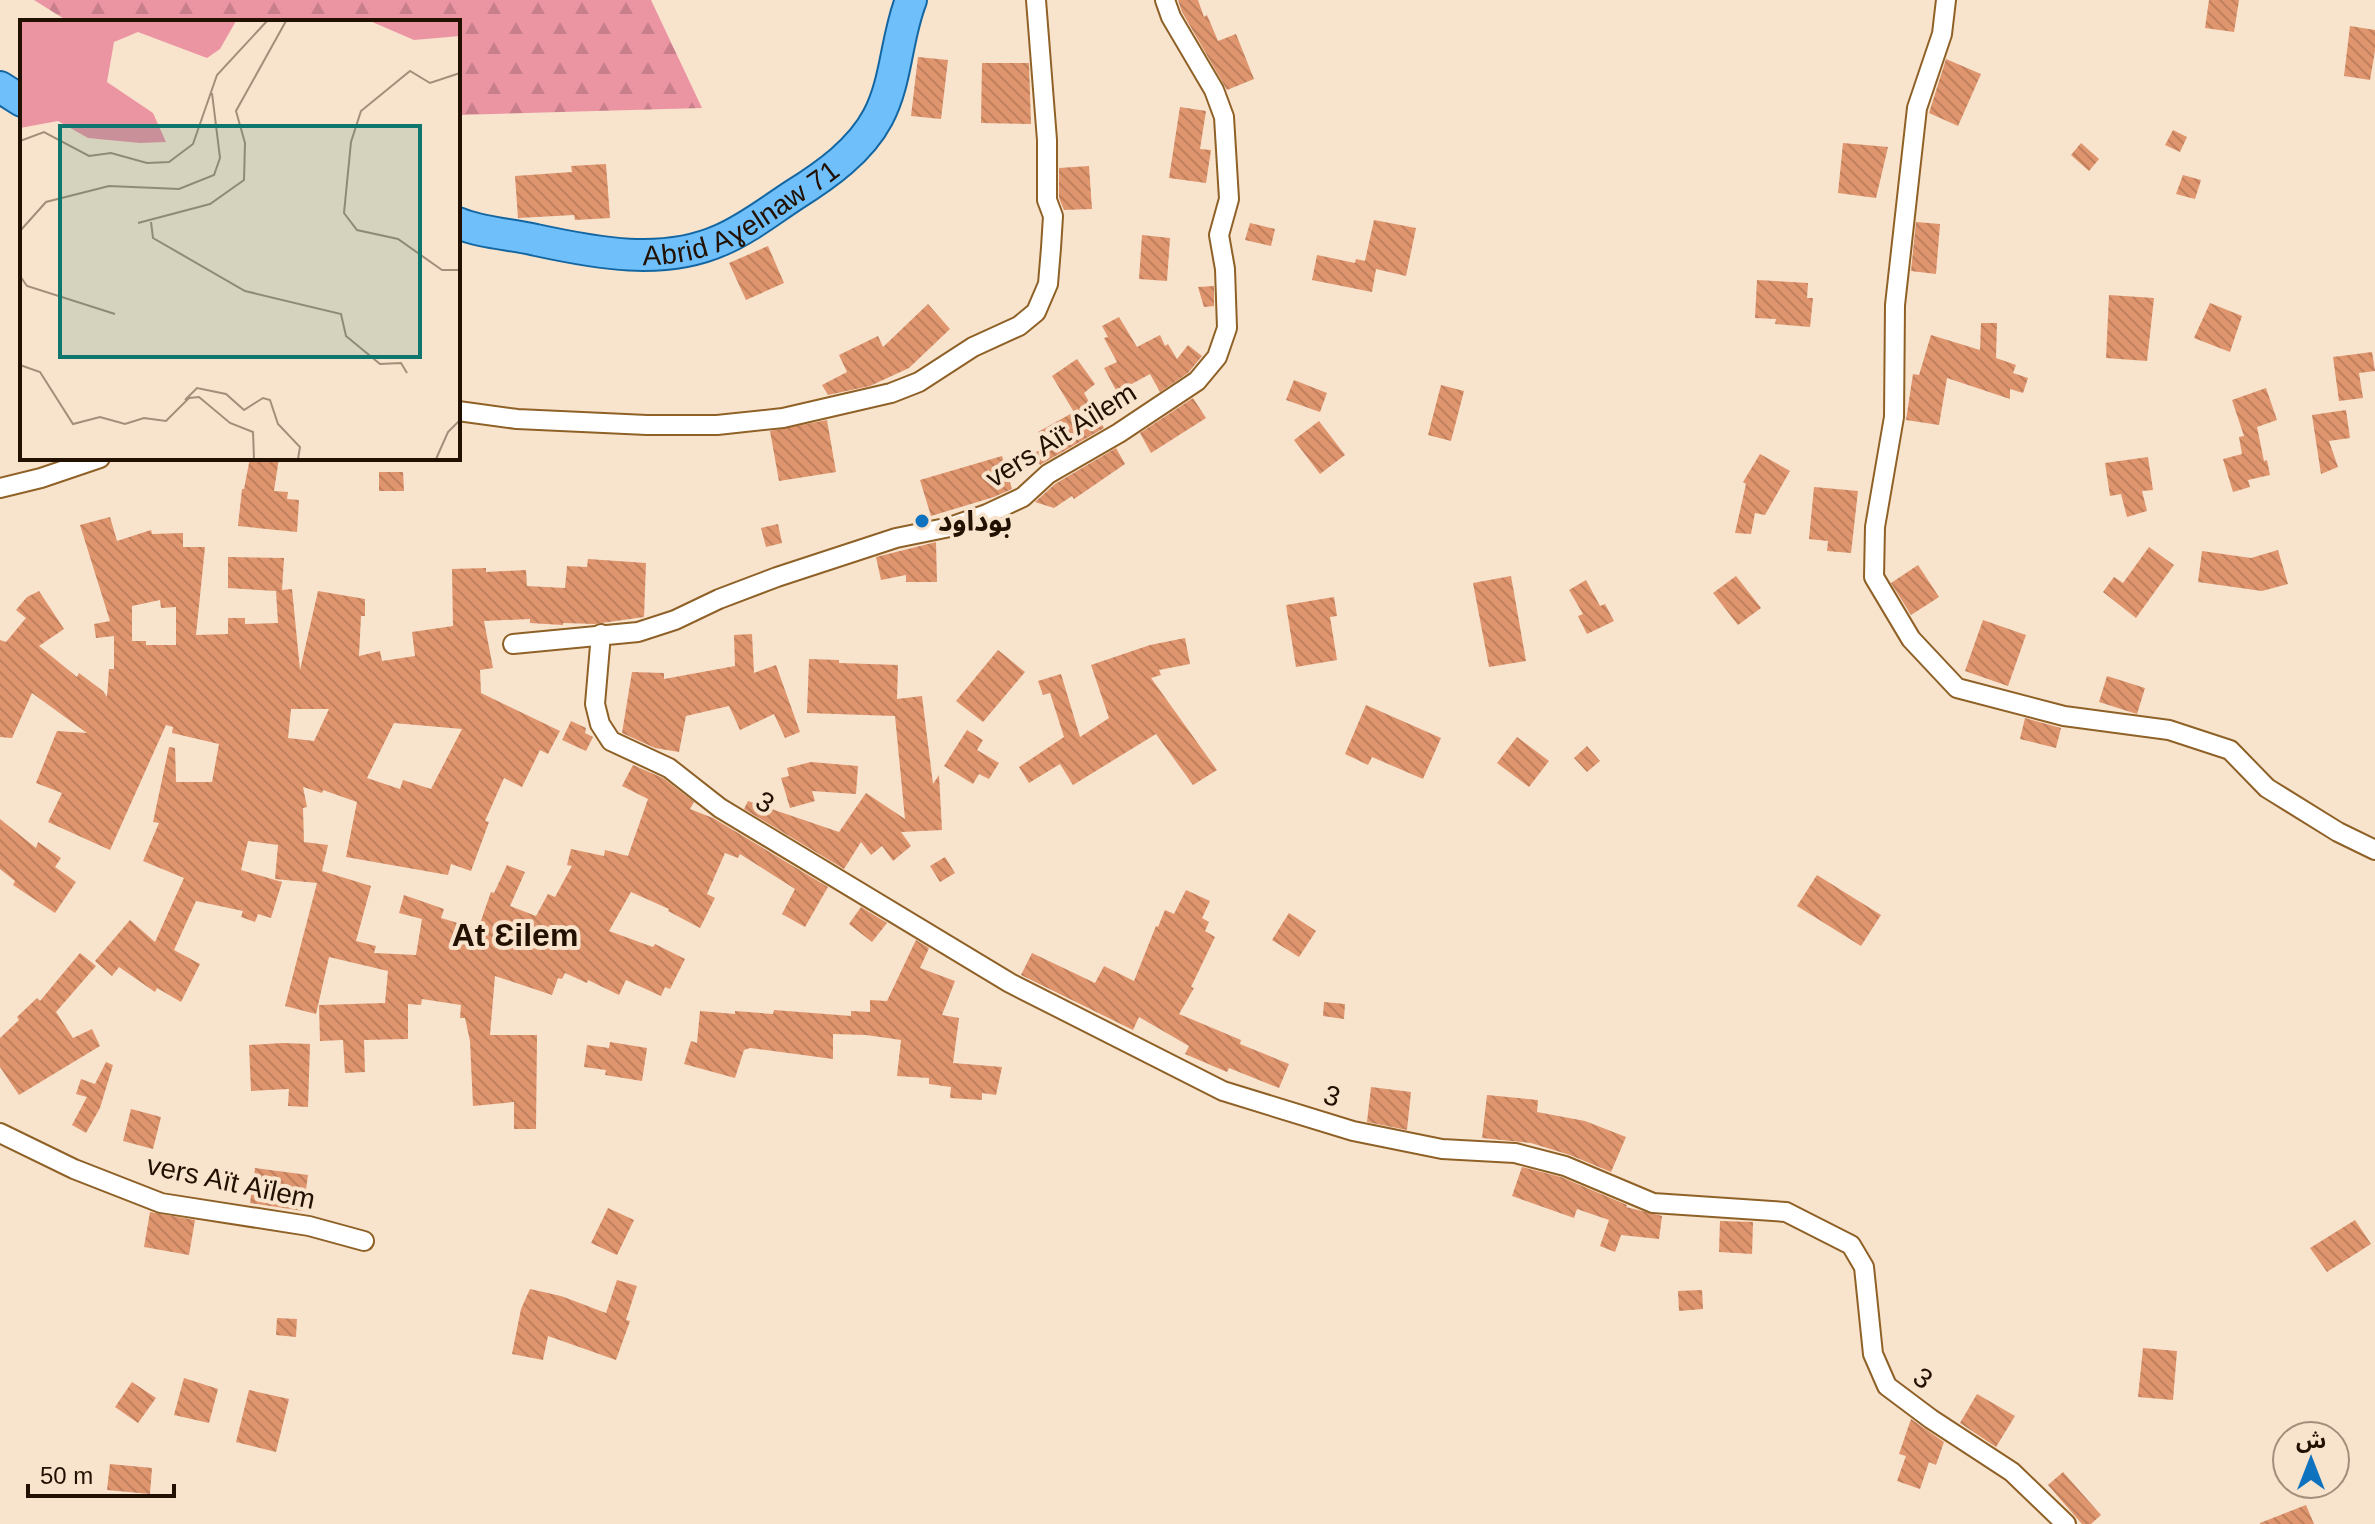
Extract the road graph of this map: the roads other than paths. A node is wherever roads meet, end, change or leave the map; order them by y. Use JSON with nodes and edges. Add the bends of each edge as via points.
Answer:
{"nodes":[{"id":1,"x":911,"y":0,"type":"edge"},
{"id":2,"x":1036,"y":0,"type":"edge"},
{"id":3,"x":1165,"y":0,"type":"edge"},
{"id":4,"x":1946,"y":0,"type":"edge"},
{"id":5,"x":0,"y":87,"type":"edge"},
{"id":6,"x":20,"y":100,"type":"edge"},
{"id":7,"x":460,"y":223,"type":"edge"},
{"id":8,"x":460,"y":411,"type":"edge"},
{"id":9,"x":94,"y":460,"type":"edge"},
{"id":10,"x":0,"y":488,"type":"edge"},
{"id":11,"x":601,"y":634,"type":"junction"},
{"id":12,"x":513,"y":644,"type":"dead end"},
{"id":13,"x":2375,"y":850,"type":"edge"},
{"id":14,"x":0,"y":1133,"type":"edge"},
{"id":15,"x":364,"y":1241,"type":"dead end"},
{"id":16,"x":2066,"y":1524,"type":"edge"}],
"edges":[{"from":1,"to":7,"type":"main road","name":"Abrid Aɣelnaw 71","via":[[889,93],[855,149],[823,177],[722,240],[683,253],[646,256],[573,248]]},
{"from":2,"to":8,"type":"street","via":[[1052,237],[1048,284],[1036,312],[1019,326],[905,388],[783,418],[647,425]]},
{"from":3,"to":11,"type":"street","name":"vers Aït Aïlem","via":[[1224,117],[1229,199],[1219,235],[1227,328],[1217,357],[1197,381],[1048,474],[1023,497],[987,514],[791,572],[638,632]]},
{"from":4,"to":13,"type":"street","via":[[1942,34],[1917,108],[1895,305],[1894,417],[1875,527],[1874,577],[1911,639],[1957,688],[2064,716],[2169,730],[2230,750],[2267,788]]},
{"from":5,"to":6,"type":"main road"},
{"from":9,"to":10,"type":"street"},
{"from":11,"to":12,"type":"street","name":"vers Aït Aïlem"},
{"from":11,"to":16,"type":"street","name":"3","via":[[595,704],[611,741],[669,768],[720,808],[1010,983],[1210,1085],[1353,1131],[1442,1149],[1515,1153],[1565,1166],[1653,1203],[1786,1212],[1851,1245],[1864,1267],[1873,1354],[1887,1386],[2012,1472]]},
{"from":14,"to":15,"type":"street","name":"vers Aït Aïlem","via":[[161,1203],[309,1226]]}]}
